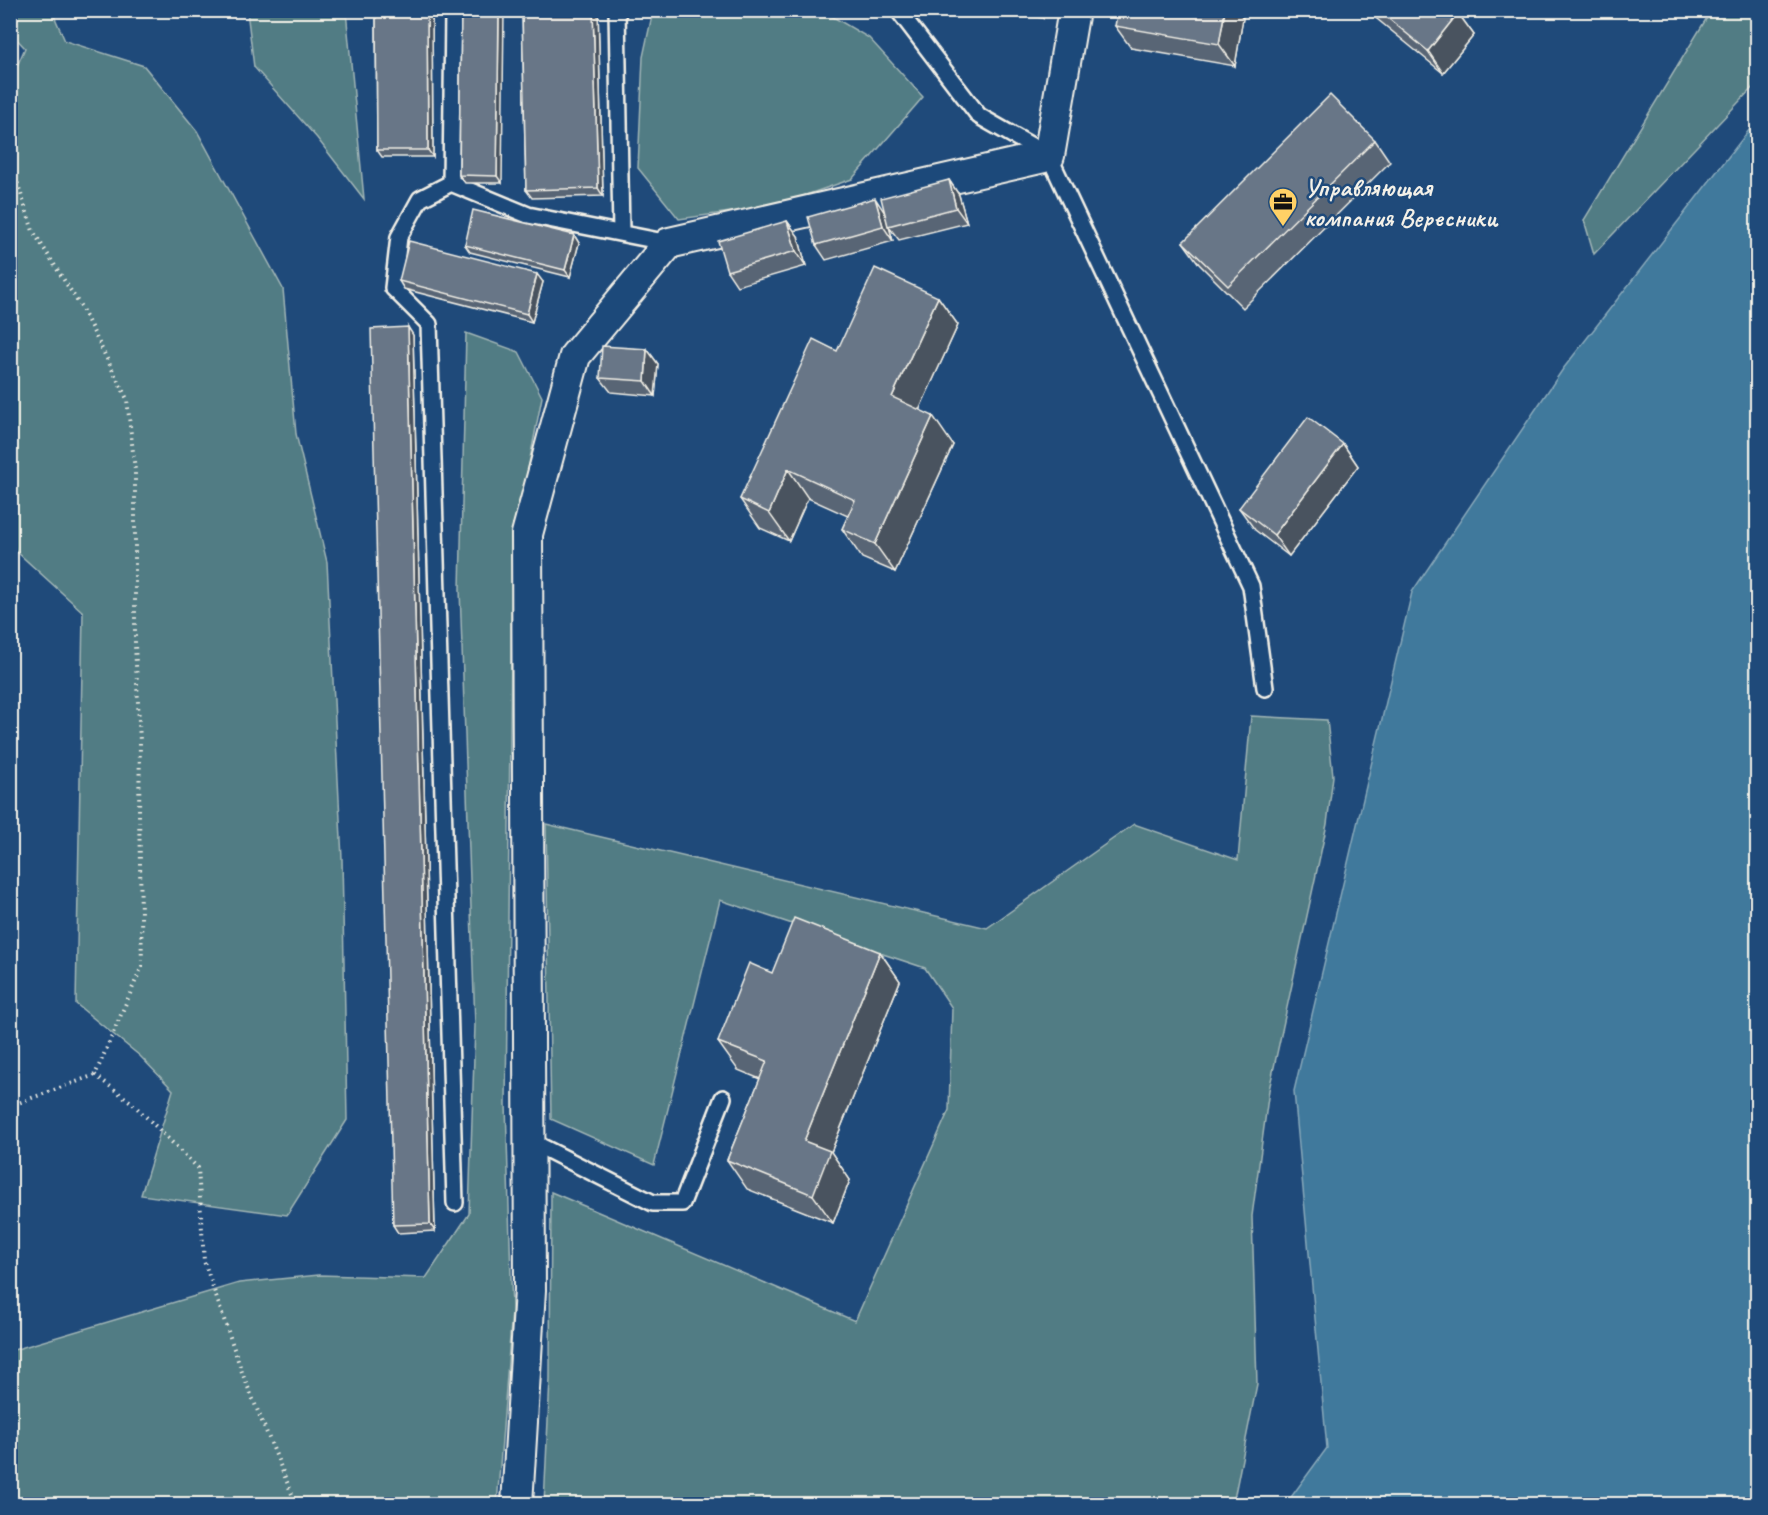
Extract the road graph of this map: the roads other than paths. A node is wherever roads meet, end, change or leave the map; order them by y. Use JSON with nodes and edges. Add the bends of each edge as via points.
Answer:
{"nodes":[{"id":1,"x":453,"y":10,"type":"edge"},
{"id":2,"x":617,"y":10,"type":"edge"},
{"id":3,"x":898,"y":10,"type":"edge"},
{"id":4,"x":1074,"y":10,"type":"edge"},
{"id":5,"x":1049,"y":156,"type":"junction"},
{"id":6,"x":451,"y":183,"type":"junction"},
{"id":7,"x":621,"y":233,"type":"junction"},
{"id":8,"x":669,"y":243,"type":"junction"},
{"id":9,"x":1265,"y":688,"type":"dead end"},
{"id":10,"x":723,"y":1098,"type":"dead end"},
{"id":11,"x":530,"y":1141,"type":"junction"},
{"id":12,"x":455,"y":1203,"type":"dead end"},
{"id":13,"x":517,"y":1504,"type":"edge"}],
"edges":[{"from":1,"to":6,"type":"lane"},
{"from":2,"to":7,"type":"lane"},
{"from":3,"to":5,"type":"lane","via":[[979,116]]},
{"from":4,"to":5,"type":"street"},
{"from":5,"to":8,"type":"street"},
{"from":5,"to":9,"type":"lane","via":[[1251,586]]},
{"from":6,"to":7,"type":"lane","via":[[528,216]]},
{"from":6,"to":12,"type":"lane","via":[[420,199],[399,237],[393,288],[429,324]]},
{"from":7,"to":8,"type":"lane"},
{"from":8,"to":11,"type":"street","via":[[575,356],[527,534]]},
{"from":10,"to":11,"type":"lane","via":[[682,1203],[653,1203]]},
{"from":11,"to":13,"type":"street","via":[[530,1290]]}]}
